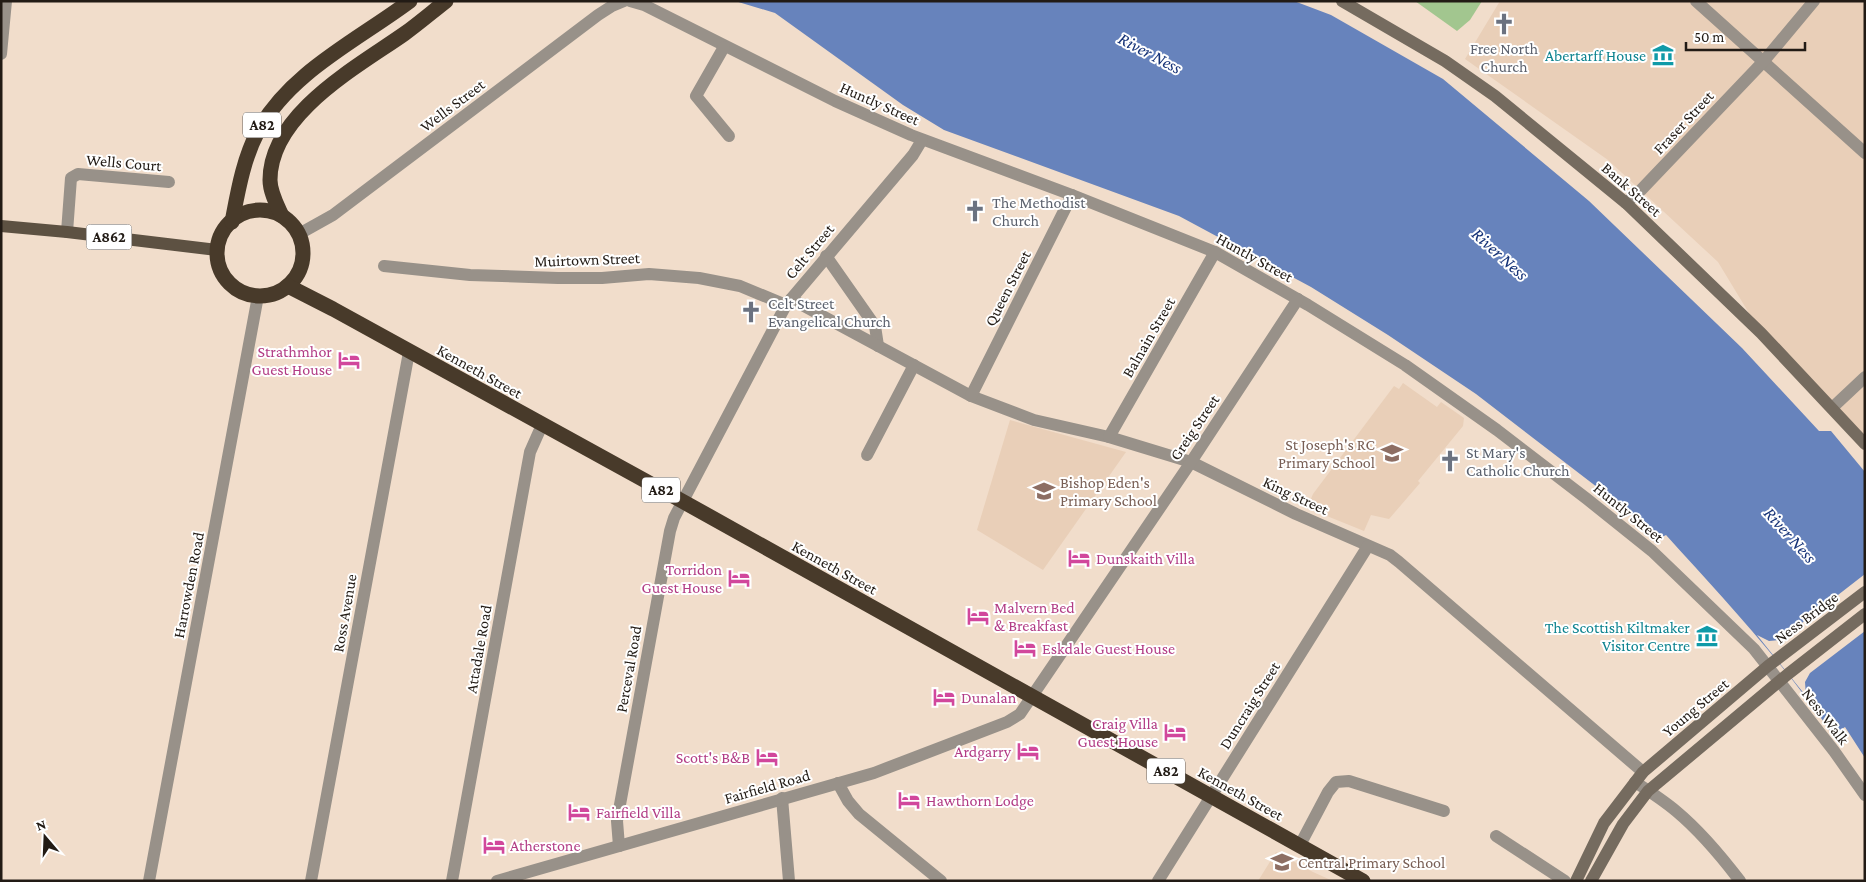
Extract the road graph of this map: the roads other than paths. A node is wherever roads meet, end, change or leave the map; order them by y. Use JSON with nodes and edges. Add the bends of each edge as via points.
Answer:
{"nodes":[{"id":1,"x":6,"y":1,"type":"edge"},
{"id":2,"x":410,"y":1,"type":"edge"},
{"id":3,"x":446,"y":1,"type":"edge"},
{"id":4,"x":624,"y":1,"type":"edge"},
{"id":5,"x":630,"y":1,"type":"edge"},
{"id":6,"x":1342,"y":1,"type":"edge"},
{"id":7,"x":1696,"y":1,"type":"edge"},
{"id":8,"x":1814,"y":1,"type":"edge"},
{"id":9,"x":724,"y":47,"type":"junction"},
{"id":10,"x":1,"y":54,"type":"edge"},
{"id":11,"x":1762,"y":62,"type":"junction"},
{"id":12,"x":729,"y":136,"type":"dead end"},
{"id":13,"x":922,"y":140,"type":"junction"},
{"id":14,"x":1865,"y":153,"type":"edge"},
{"id":15,"x":169,"y":182,"type":"dead end"},
{"id":16,"x":1072,"y":195,"type":"junction"},
{"id":17,"x":1626,"y":203,"type":"junction"},
{"id":18,"x":282,"y":216,"type":"junction"},
{"id":19,"x":232,"y":222,"type":"junction"},
{"id":20,"x":1,"y":226,"type":"edge"},
{"id":21,"x":67,"y":232,"type":"junction"},
{"id":22,"x":299,"y":234,"type":"junction"},
{"id":23,"x":217,"y":250,"type":"junction"},
{"id":24,"x":1215,"y":252,"type":"junction"},
{"id":25,"x":826,"y":256,"type":"junction"},
{"id":26,"x":384,"y":266,"type":"dead end"},
{"id":27,"x":288,"y":286,"type":"junction"},
{"id":28,"x":258,"y":296,"type":"junction"},
{"id":29,"x":1298,"y":300,"type":"junction"},
{"id":30,"x":788,"y":302,"type":"junction"},
{"id":31,"x":878,"y":346,"type":"junction"},
{"id":32,"x":409,"y":352,"type":"junction"},
{"id":33,"x":914,"y":365,"type":"junction"},
{"id":34,"x":1865,"y":377,"type":"edge"},
{"id":35,"x":971,"y":396,"type":"junction"},
{"id":36,"x":1832,"y":408,"type":"junction"},
{"id":37,"x":542,"y":425,"type":"junction"},
{"id":38,"x":1109,"y":437,"type":"junction"},
{"id":39,"x":1865,"y":444,"type":"edge"},
{"id":40,"x":868,"y":455,"type":"dead end"},
{"id":41,"x":1191,"y":462,"type":"junction"},
{"id":42,"x":682,"y":501,"type":"junction"},
{"id":43,"x":1368,"y":546,"type":"junction"},
{"id":44,"x":1865,"y":592,"type":"edge"},
{"id":45,"x":1865,"y":614,"type":"edge"},
{"id":46,"x":1772,"y":663,"type":"junction"},
{"id":47,"x":1784,"y":678,"type":"junction"},
{"id":48,"x":1032,"y":697,"type":"junction"},
{"id":49,"x":1639,"y":777,"type":"junction"},
{"id":50,"x":838,"y":783,"type":"junction"},
{"id":51,"x":1652,"y":788,"type":"junction"},
{"id":52,"x":1865,"y":795,"type":"edge"},
{"id":53,"x":1211,"y":796,"type":"junction"},
{"id":54,"x":782,"y":798,"type":"junction"},
{"id":55,"x":1444,"y":811,"type":"dead end"},
{"id":56,"x":1496,"y":836,"type":"dead end"},
{"id":57,"x":1300,"y":845,"type":"junction"},
{"id":58,"x":618,"y":846,"type":"junction"},
{"id":59,"x":150,"y":881,"type":"edge"},
{"id":60,"x":311,"y":881,"type":"edge"},
{"id":61,"x":452,"y":881,"type":"edge"},
{"id":62,"x":497,"y":881,"type":"edge"},
{"id":63,"x":789,"y":881,"type":"edge"},
{"id":64,"x":941,"y":881,"type":"edge"},
{"id":65,"x":1158,"y":881,"type":"edge"},
{"id":66,"x":1363,"y":881,"type":"edge"},
{"id":67,"x":1565,"y":881,"type":"edge"},
{"id":68,"x":1576,"y":881,"type":"edge"},
{"id":69,"x":1591,"y":881,"type":"edge"},
{"id":70,"x":1740,"y":881,"type":"edge"}],
"edges":[{"from":1,"to":10,"type":"street"},
{"from":2,"to":19,"type":"highway","number":"A82","via":[[303,78],[270,111],[247,157]]},
{"from":3,"to":18,"type":"highway","number":"A82","via":[[327,89],[294,121],[276,150],[271,171],[270,182]]},
{"from":4,"to":22,"type":"street","name":"Wells Street","via":[[598,15],[333,215]]},
{"from":5,"to":9,"type":"street","name":"Huntly Street","via":[[644,5]]},
{"from":6,"to":17,"type":"main road","name":"Bank Street","via":[[1446,61],[1495,96]]},
{"from":7,"to":11,"type":"street"},
{"from":8,"to":11,"type":"street","name":"Fraser Street"},
{"from":9,"to":12,"type":"street","via":[[696,96]]},
{"from":9,"to":13,"type":"street","name":"Huntly Street"},
{"from":11,"to":14,"type":"street"},
{"from":11,"to":17,"type":"street","name":"Fraser Street"},
{"from":13,"to":16,"type":"street","name":"Huntly Street"},
{"from":13,"to":25,"type":"street","name":"Celt Street"},
{"from":15,"to":21,"type":"street","name":"Wells Court","via":[[78,174],[72,178]]},
{"from":16,"to":24,"type":"street","name":"Huntly Street"},
{"from":16,"to":35,"type":"street","name":"Queen Street"},
{"from":17,"to":36,"type":"main road","name":"Bank Street","via":[[1761,333]]},
{"from":18,"to":19,"type":"highway","via":[[258,210]]},
{"from":18,"to":22,"type":"highway","number":"A82"},
{"from":19,"to":23,"type":"highway","number":"A82","via":[[222,234]]},
{"from":20,"to":21,"type":"main road","number":"A862"},
{"from":21,"to":23,"type":"main road","number":"A862"},
{"from":22,"to":27,"type":"highway","via":[[302,261]]},
{"from":23,"to":28,"type":"highway","via":[[221,271],[229,283],[244,293]]},
{"from":24,"to":29,"type":"street","name":"Huntly Street"},
{"from":24,"to":38,"type":"street","name":"Balnain Street"},
{"from":25,"to":30,"type":"street","name":"Celt Street"},
{"from":25,"to":31,"type":"street","via":[[875,326]]},
{"from":26,"to":30,"type":"street","name":"Muirtown Street","via":[[480,276],[602,278],[648,274],[699,278],[740,286]]},
{"from":27,"to":28,"type":"highway","via":[[275,294]]},
{"from":27,"to":32,"type":"highway","name":"Kenneth Street","number":"A82"},
{"from":28,"to":59,"type":"street","name":"Harrowden Road"},
{"from":29,"to":41,"type":"street","name":"Greig Street"},
{"from":29,"to":46,"type":"street","name":"Huntly Street","via":[[1404,365],[1587,498],[1659,557]]},
{"from":30,"to":31,"type":"street","name":"Muirtown Street"},
{"from":30,"to":42,"type":"street","name":"Celt Street"},
{"from":31,"to":33,"type":"street","name":"King Street"},
{"from":32,"to":37,"type":"highway","name":"Kenneth Street","number":"A82"},
{"from":32,"to":60,"type":"street","name":"Ross Avenue"},
{"from":33,"to":35,"type":"street","name":"King Street"},
{"from":33,"to":40,"type":"street"},
{"from":34,"to":36,"type":"street"},
{"from":35,"to":38,"type":"street","name":"King Street","via":[[1034,420]]},
{"from":36,"to":39,"type":"main road","name":"Bank Street"},
{"from":37,"to":42,"type":"highway","name":"Kenneth Street","number":"A82"},
{"from":37,"to":61,"type":"street","name":"Attadale Road","via":[[530,452]]},
{"from":38,"to":41,"type":"street","name":"King Street"},
{"from":41,"to":43,"type":"street","name":"King Street"},
{"from":41,"to":48,"type":"street","name":"Greig Street"},
{"from":42,"to":48,"type":"highway","name":"Kenneth Street","number":"A82"},
{"from":42,"to":58,"type":"street","name":"Perceval Road","via":[[670,531],[617,821]]},
{"from":43,"to":49,"type":"street","name":"King Street","via":[[1399,562]]},
{"from":43,"to":53,"type":"street","name":"Duncraig Street"},
{"from":44,"to":46,"type":"main road","name":"Ness Bridge"},
{"from":45,"to":47,"type":"main road","name":"Ness Bridge"},
{"from":46,"to":47,"type":"street","name":"Huntly Street"},
{"from":46,"to":49,"type":"main road","name":"Young Street"},
{"from":47,"to":51,"type":"main road","name":"Young Street"},
{"from":47,"to":52,"type":"street","name":"Ness Walk"},
{"from":48,"to":50,"type":"street","name":"Fairfield Road","via":[[1020,714],[1007,722],[910,760]]},
{"from":48,"to":53,"type":"highway","name":"Kenneth Street","number":"A82"},
{"from":49,"to":51,"type":"main road"},
{"from":49,"to":68,"type":"main road","name":"Young Street","via":[[1604,823]]},
{"from":50,"to":54,"type":"street","name":"Fairfield Road"},
{"from":50,"to":64,"type":"street","via":[[859,814]]},
{"from":51,"to":69,"type":"main road","name":"Young Street","via":[[1622,824]]},
{"from":51,"to":70,"type":"street","via":[[1709,844]]},
{"from":53,"to":57,"type":"highway","name":"Kenneth Street","number":"A82"},
{"from":53,"to":65,"type":"street","name":"Duncraig Street"},
{"from":54,"to":58,"type":"street","name":"Fairfield Road"},
{"from":54,"to":63,"type":"street"},
{"from":55,"to":57,"type":"street","via":[[1349,780],[1336,782]]},
{"from":56,"to":67,"type":"street"},
{"from":57,"to":66,"type":"highway","name":"Kenneth Street","number":"A82"},
{"from":58,"to":62,"type":"street","name":"Fairfield Road"}]}
